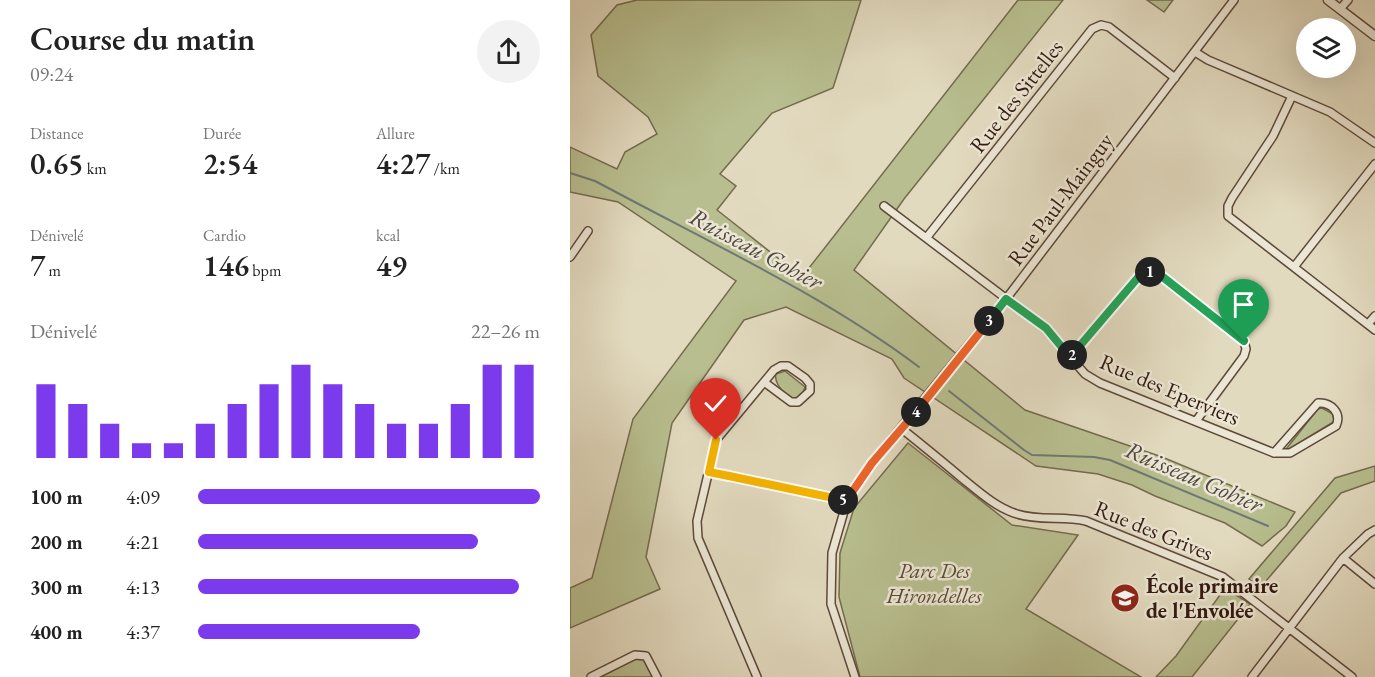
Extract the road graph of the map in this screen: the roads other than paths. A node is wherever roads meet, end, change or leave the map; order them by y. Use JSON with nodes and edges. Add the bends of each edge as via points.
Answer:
{"nodes":[{"id":1,"x":1234,"y":0,"type":"edge"},
{"id":2,"x":1328,"y":0,"type":"edge"},
{"id":3,"x":1347,"y":0,"type":"edge"},
{"id":4,"x":1340,"y":9,"type":"junction"},
{"id":5,"x":1375,"y":36,"type":"edge"},
{"id":6,"x":1195,"y":52,"type":"junction"},
{"id":7,"x":1175,"y":78,"type":"junction"},
{"id":8,"x":1292,"y":96,"type":"junction"},
{"id":9,"x":1375,"y":143,"type":"edge"},
{"id":10,"x":1375,"y":164,"type":"edge"},
{"id":11,"x":884,"y":206,"type":"dead end"},
{"id":12,"x":588,"y":231,"type":"dead end"},
{"id":13,"x":927,"y":237,"type":"junction"},
{"id":14,"x":570,"y":257,"type":"edge"},
{"id":15,"x":1294,"y":267,"type":"junction"},
{"id":16,"x":1006,"y":299,"type":"junction"},
{"id":17,"x":1375,"y":316,"type":"edge"},
{"id":18,"x":1368,"y":324,"type":"junction"},
{"id":19,"x":1375,"y":330,"type":"edge"},
{"id":20,"x":1070,"y":357,"type":"junction"},
{"id":21,"x":764,"y":382,"type":"junction"},
{"id":22,"x":1196,"y":421,"type":"junction"},
{"id":23,"x":902,"y":429,"type":"junction"},
{"id":24,"x":1274,"y":453,"type":"junction"},
{"id":25,"x":709,"y":472,"type":"junction"},
{"id":26,"x":846,"y":501,"type":"junction"},
{"id":27,"x":1375,"y":531,"type":"edge"},
{"id":28,"x":1343,"y":558,"type":"junction"},
{"id":29,"x":1375,"y":584,"type":"edge"},
{"id":30,"x":1289,"y":627,"type":"junction"},
{"id":31,"x":591,"y":677,"type":"edge"},
{"id":32,"x":657,"y":677,"type":"edge"},
{"id":33,"x":757,"y":677,"type":"edge"},
{"id":34,"x":855,"y":677,"type":"edge"},
{"id":35,"x":1252,"y":677,"type":"edge"},
{"id":36,"x":1352,"y":677,"type":"edge"}],
"edges":[{"from":1,"to":6,"type":"street","name":"Rue Paul-Mainguy"},
{"from":2,"to":4,"type":"street"},
{"from":3,"to":4,"type":"street"},
{"from":4,"to":5,"type":"street"},
{"from":6,"to":7,"type":"street","name":"Rue Paul-Mainguy"},
{"from":6,"to":8,"type":"street"},
{"from":7,"to":13,"type":"street","name":"Rue des Sittelles","via":[[1109,27],[1092,29]]},
{"from":7,"to":16,"type":"street","name":"Rue Paul-Mainguy"},
{"from":8,"to":9,"type":"street","via":[[1330,112]]},
{"from":8,"to":15,"type":"street","via":[[1273,136],[1228,206],[1228,216]]},
{"from":10,"to":15,"type":"street"},
{"from":11,"to":13,"type":"street","name":"Rue des Eperviers"},
{"from":12,"to":14,"type":"street"},
{"from":13,"to":16,"type":"street","name":"Rue des Eperviers"},
{"from":15,"to":18,"type":"street"},
{"from":16,"to":20,"type":"street","name":"Rue des Eperviers","via":[[1046,328]]},
{"from":16,"to":23,"type":"street","name":"Rue Paul-Mainguy"},
{"from":17,"to":18,"type":"street"},
{"from":18,"to":19,"type":"street"},
{"from":20,"to":22,"type":"street","name":"Rue des Eperviers","via":[[1085,374],[1100,383]]},
{"from":20,"to":22,"type":"street","via":[[1141,274],[1159,274],[1244,341],[1244,356]]},
{"from":21,"to":21,"type":"street","via":[[774,370],[788,366],[805,378],[810,391],[798,402],[790,402]]},
{"from":21,"to":25,"type":"street","via":[[716,440]]},
{"from":22,"to":24,"type":"street","name":"Rue des Eperviers"},
{"from":23,"to":26,"type":"street","name":"Rue Paul-Mainguy"},
{"from":23,"to":30,"type":"street","name":"Rue des Grives","via":[[1004,509],[1037,517],[1086,521],[1207,570],[1223,577]]},
{"from":24,"to":24,"type":"street","via":[[1318,403],[1326,403],[1337,412],[1336,426],[1290,453]]},
{"from":25,"to":26,"type":"street"},
{"from":25,"to":33,"type":"street","via":[[697,521],[698,538]]},
{"from":26,"to":34,"type":"street","name":"Rue Paul-Mainguy","via":[[832,553],[831,604]]},
{"from":27,"to":28,"type":"street"},
{"from":28,"to":29,"type":"street"},
{"from":28,"to":30,"type":"street"},
{"from":30,"to":35,"type":"street"},
{"from":30,"to":36,"type":"street","name":"Rue des Grives"},
{"from":31,"to":32,"type":"street","via":[[635,655],[646,656]]}]}
